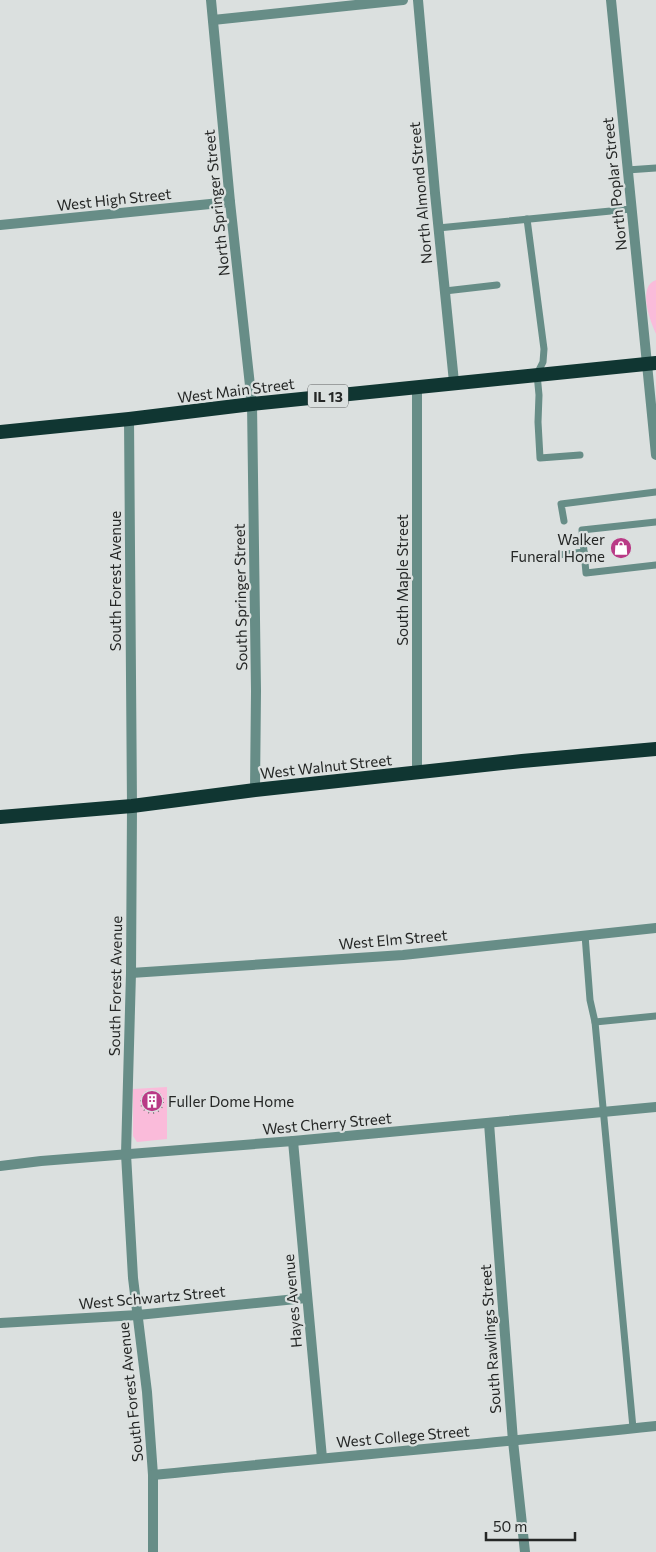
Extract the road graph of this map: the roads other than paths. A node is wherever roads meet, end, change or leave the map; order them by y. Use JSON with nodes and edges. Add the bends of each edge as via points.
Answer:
{"nodes":[{"id":1,"x":211,"y":0,"type":"edge"},
{"id":2,"x":403,"y":0,"type":"edge"},
{"id":3,"x":418,"y":0,"type":"edge"},
{"id":4,"x":611,"y":0,"type":"edge"},
{"id":5,"x":213,"y":20,"type":"junction"},
{"id":6,"x":656,"y":168,"type":"edge"},
{"id":7,"x":627,"y":170,"type":"junction"},
{"id":8,"x":230,"y":202,"type":"junction"},
{"id":9,"x":631,"y":208,"type":"junction"},
{"id":10,"x":527,"y":219,"type":"junction"},
{"id":11,"x":0,"y":225,"type":"edge"},
{"id":12,"x":438,"y":228,"type":"junction"},
{"id":13,"x":497,"y":285,"type":"dead end"},
{"id":14,"x":445,"y":291,"type":"junction"},
{"id":15,"x":652,"y":364,"type":"edge"},
{"id":16,"x":537,"y":374,"type":"junction"},
{"id":17,"x":454,"y":382,"type":"junction"},
{"id":18,"x":417,"y":386,"type":"junction"},
{"id":19,"x":252,"y":404,"type":"junction"},
{"id":20,"x":129,"y":419,"type":"junction"},
{"id":21,"x":0,"y":432,"type":"edge"},
{"id":22,"x":656,"y":450,"type":"edge"},
{"id":23,"x":656,"y":455,"type":"edge"},
{"id":24,"x":580,"y":456,"type":"dead end"},
{"id":25,"x":656,"y":492,"type":"edge"},
{"id":26,"x":564,"y":521,"type":"dead end"},
{"id":27,"x":656,"y":522,"type":"edge"},
{"id":28,"x":584,"y":552,"type":"junction"},
{"id":29,"x":541,"y":557,"type":"dead end"},
{"id":30,"x":656,"y":565,"type":"edge"},
{"id":31,"x":656,"y":749,"type":"edge"},
{"id":32,"x":417,"y":773,"type":"junction"},
{"id":33,"x":255,"y":790,"type":"junction"},
{"id":34,"x":132,"y":806,"type":"junction"},
{"id":35,"x":0,"y":818,"type":"edge"},
{"id":36,"x":656,"y":928,"type":"edge"},
{"id":37,"x":585,"y":936,"type":"junction"},
{"id":38,"x":131,"y":973,"type":"junction"},
{"id":39,"x":656,"y":1016,"type":"edge"},
{"id":40,"x":595,"y":1022,"type":"junction"},
{"id":41,"x":656,"y":1106,"type":"edge"},
{"id":42,"x":603,"y":1111,"type":"junction"},
{"id":43,"x":488,"y":1123,"type":"junction"},
{"id":44,"x":293,"y":1141,"type":"junction"},
{"id":45,"x":126,"y":1154,"type":"junction"},
{"id":46,"x":0,"y":1166,"type":"edge"},
{"id":47,"x":306,"y":1298,"type":"junction"},
{"id":48,"x":138,"y":1315,"type":"junction"},
{"id":49,"x":0,"y":1323,"type":"edge"},
{"id":50,"x":656,"y":1426,"type":"edge"},
{"id":51,"x":633,"y":1428,"type":"junction"},
{"id":52,"x":513,"y":1441,"type":"junction"},
{"id":53,"x":322,"y":1458,"type":"junction"},
{"id":54,"x":153,"y":1475,"type":"junction"},
{"id":55,"x":153,"y":1552,"type":"edge"},
{"id":56,"x":525,"y":1552,"type":"edge"}],
"edges":[{"from":1,"to":5,"type":"street","name":"North Springer Street"},
{"from":2,"to":5,"type":"street"},
{"from":3,"to":12,"type":"street","name":"North Almond Street"},
{"from":4,"to":7,"type":"street","name":"North Poplar Street"},
{"from":5,"to":8,"type":"street","name":"North Springer Street"},
{"from":6,"to":7,"type":"lane"},
{"from":7,"to":9,"type":"street","name":"North Poplar Street"},
{"from":8,"to":11,"type":"street","name":"West High Street"},
{"from":8,"to":19,"type":"street","name":"North Springer Street"},
{"from":9,"to":10,"type":"lane"},
{"from":9,"to":15,"type":"street","name":"North Poplar Street"},
{"from":10,"to":12,"type":"lane"},
{"from":10,"to":16,"type":"lane","via":[[544,349],[543,362]]},
{"from":12,"to":14,"type":"street","name":"North Almond Street"},
{"from":13,"to":14,"type":"lane"},
{"from":14,"to":17,"type":"street","name":"North Almond Street"},
{"from":15,"to":16,"type":"highway","name":"West Main Street","number":"IL 13"},
{"from":15,"to":22,"type":"street","name":"North Poplar Street"},
{"from":16,"to":17,"type":"highway","name":"West Main Street","number":"IL 13"},
{"from":16,"to":24,"type":"lane","via":[[540,458]]},
{"from":17,"to":18,"type":"highway","name":"West Main Street","number":"IL 13"},
{"from":18,"to":19,"type":"highway","name":"West Main Street","number":"IL 13"},
{"from":18,"to":32,"type":"street","name":"South Maple Street"},
{"from":19,"to":20,"type":"highway","name":"West Main Street","number":"IL 13"},
{"from":19,"to":33,"type":"street","name":"South Springer Street"},
{"from":20,"to":21,"type":"highway","name":"West Main Street","number":"IL 13"},
{"from":20,"to":34,"type":"street","name":"South Forest Avenue"},
{"from":22,"to":23,"type":"street","name":"North Poplar Street"},
{"from":25,"to":26,"type":"lane","via":[[561,504]]},
{"from":27,"to":28,"type":"lane","via":[[582,530]]},
{"from":28,"to":29,"type":"lane"},
{"from":28,"to":30,"type":"lane","via":[[586,573]]},
{"from":31,"to":32,"type":"highway","name":"West Walnut Street"},
{"from":32,"to":33,"type":"highway","name":"West Walnut Street"},
{"from":33,"to":34,"type":"highway","name":"West Walnut Street"},
{"from":34,"to":35,"type":"highway","name":"West Walnut Street"},
{"from":34,"to":38,"type":"street","name":"South Forest Avenue"},
{"from":36,"to":37,"type":"street","name":"West Elm Street"},
{"from":37,"to":38,"type":"street","name":"West Elm Street","via":[[403,955]]},
{"from":37,"to":40,"type":"lane"},
{"from":38,"to":45,"type":"street","name":"South Forest Avenue"},
{"from":39,"to":40,"type":"lane"},
{"from":40,"to":42,"type":"lane"},
{"from":41,"to":42,"type":"street","name":"West Cherry Street"},
{"from":42,"to":43,"type":"street","name":"West Cherry Street"},
{"from":42,"to":51,"type":"lane"},
{"from":43,"to":44,"type":"street","name":"West Cherry Street"},
{"from":43,"to":52,"type":"street","name":"South Rawlings Street"},
{"from":44,"to":45,"type":"street","name":"West Cherry Street"},
{"from":44,"to":47,"type":"street","name":"Hayes Avenue"},
{"from":45,"to":46,"type":"street","name":"West Cherry Street"},
{"from":45,"to":48,"type":"street","name":"South Forest Avenue"},
{"from":47,"to":48,"type":"street","name":"West Schwartz Street"},
{"from":47,"to":53,"type":"street","name":"Hayes Avenue"},
{"from":48,"to":49,"type":"street","name":"West Schwartz Street"},
{"from":48,"to":54,"type":"street","name":"South Forest Avenue"},
{"from":50,"to":51,"type":"street","name":"West College Street"},
{"from":51,"to":52,"type":"street","name":"West College Street"},
{"from":52,"to":53,"type":"street","name":"West College Street"},
{"from":52,"to":56,"type":"street","name":"South Rawlings Street"},
{"from":53,"to":54,"type":"street","name":"West College Street"},
{"from":54,"to":55,"type":"street","name":"South Forest Avenue"}]}
